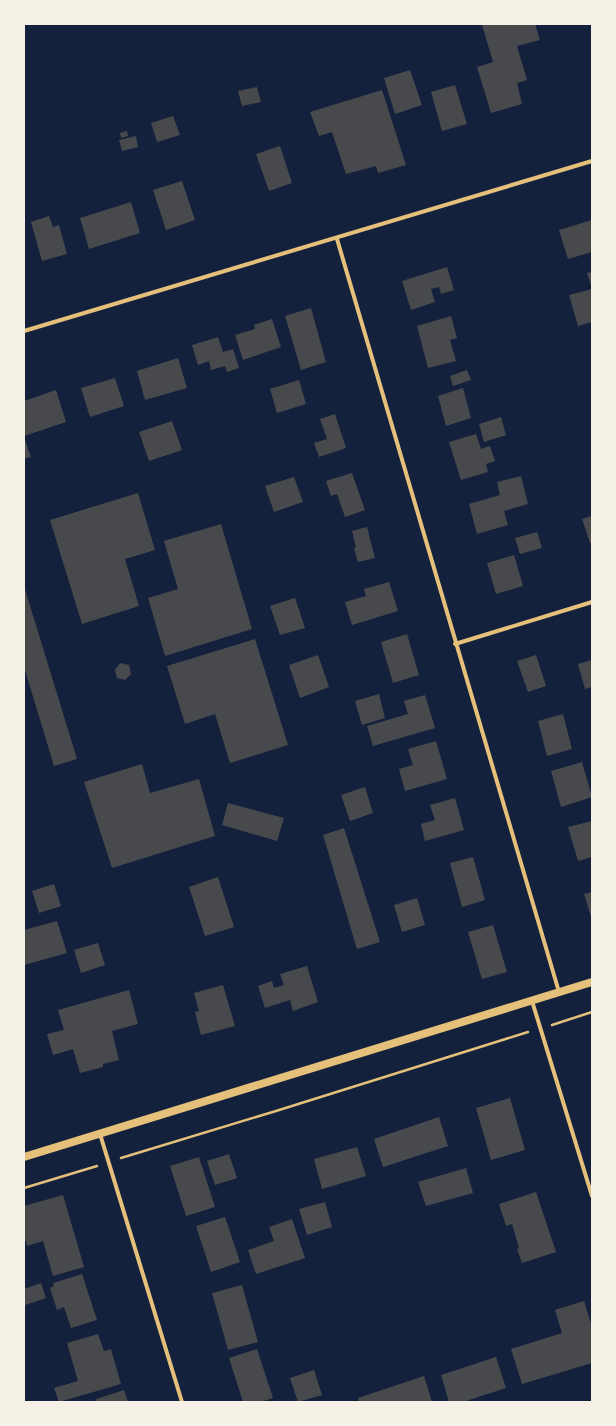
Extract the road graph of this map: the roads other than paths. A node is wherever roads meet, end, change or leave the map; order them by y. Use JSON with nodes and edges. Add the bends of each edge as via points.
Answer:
{"nodes":[{"id":1,"x":592,"y":162,"type":"edge"},
{"id":2,"x":337,"y":239,"type":"junction"},
{"id":3,"x":24,"y":331,"type":"edge"},
{"id":4,"x":592,"y":602,"type":"edge"},
{"id":5,"x":455,"y":644,"type":"junction"},
{"id":6,"x":592,"y":982,"type":"edge"},
{"id":7,"x":559,"y":992,"type":"junction"},
{"id":8,"x":532,"y":1001,"type":"junction"},
{"id":9,"x":100,"y":1134,"type":"junction"},
{"id":10,"x":24,"y":1157,"type":"edge"},
{"id":11,"x":592,"y":1196,"type":"edge"},
{"id":12,"x":182,"y":1402,"type":"edge"}],
"edges":[{"from":1,"to":2,"type":"street"},
{"from":2,"to":3,"type":"street"},
{"from":2,"to":5,"type":"street"},
{"from":4,"to":5,"type":"street"},
{"from":5,"to":7,"type":"street"},
{"from":6,"to":7,"type":"main road"},
{"from":7,"to":8,"type":"main road"},
{"from":8,"to":9,"type":"main road"},
{"from":8,"to":11,"type":"street"},
{"from":9,"to":10,"type":"main road"},
{"from":9,"to":12,"type":"street"}]}
